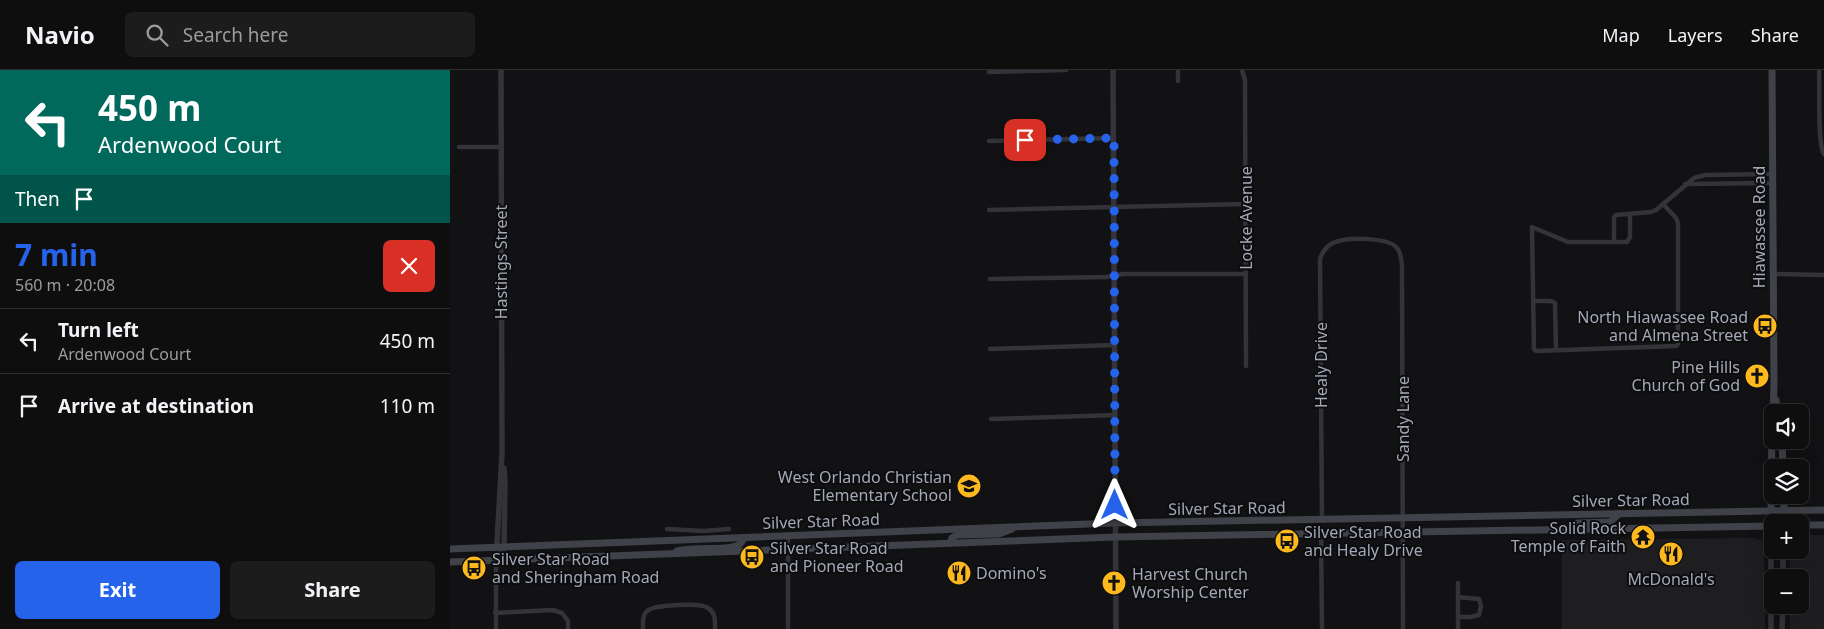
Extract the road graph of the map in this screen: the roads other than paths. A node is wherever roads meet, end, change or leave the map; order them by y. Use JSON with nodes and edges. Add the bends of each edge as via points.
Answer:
{"nodes":[{"id":1,"x":501,"y":70,"type":"edge"},
{"id":2,"x":1066,"y":70,"type":"edge"},
{"id":3,"x":1113,"y":70,"type":"edge"},
{"id":4,"x":1178,"y":70,"type":"edge"},
{"id":5,"x":1242,"y":70,"type":"edge"},
{"id":6,"x":1772,"y":70,"type":"edge"},
{"id":7,"x":1819,"y":70,"type":"edge"},
{"id":8,"x":989,"y":72,"type":"dead end"},
{"id":9,"x":1178,"y":82,"type":"dead end"},
{"id":10,"x":1114,"y":138,"type":"junction"},
{"id":11,"x":989,"y":142,"type":"dead end"},
{"id":12,"x":501,"y":147,"type":"junction"},
{"id":13,"x":460,"y":148,"type":"dead end"},
{"id":14,"x":1824,"y":154,"type":"edge"},
{"id":15,"x":1772,"y":174,"type":"junction"},
{"id":16,"x":1772,"y":183,"type":"junction"},
{"id":17,"x":1686,"y":184,"type":"junction"},
{"id":18,"x":1246,"y":204,"type":"junction"},
{"id":19,"x":1664,"y":204,"type":"junction"},
{"id":20,"x":1114,"y":207,"type":"junction"},
{"id":21,"x":989,"y":210,"type":"dead end"},
{"id":22,"x":1630,"y":214,"type":"junction"},
{"id":23,"x":1360,"y":239,"type":"joint"},
{"id":24,"x":1614,"y":242,"type":"junction"},
{"id":25,"x":1246,"y":274,"type":"junction"},
{"id":26,"x":1773,"y":274,"type":"junction"},
{"id":27,"x":1824,"y":275,"type":"edge"},
{"id":28,"x":1115,"y":276,"type":"junction"},
{"id":29,"x":990,"y":279,"type":"dead end"},
{"id":30,"x":1533,"y":301,"type":"junction"},
{"id":31,"x":1115,"y":345,"type":"junction"},
{"id":32,"x":990,"y":349,"type":"dead end"},
{"id":33,"x":1556,"y":350,"type":"junction"},
{"id":34,"x":1246,"y":366,"type":"dead end"},
{"id":35,"x":1774,"y":384,"type":"junction"},
{"id":36,"x":1773,"y":404,"type":"edge"},
{"id":37,"x":1777,"y":404,"type":"edge"},
{"id":38,"x":1116,"y":415,"type":"junction"},
{"id":39,"x":992,"y":419,"type":"dead end"},
{"id":40,"x":1772,"y":449,"type":"edge"},
{"id":41,"x":1784,"y":504,"type":"edge"},
{"id":42,"x":1824,"y":510,"type":"edge"},
{"id":43,"x":1771,"y":511,"type":"junction"},
{"id":44,"x":1784,"y":511,"type":"junction"},
{"id":45,"x":1619,"y":514,"type":"junction"},
{"id":46,"x":1771,"y":514,"type":"edge"},
{"id":47,"x":1784,"y":514,"type":"edge"},
{"id":48,"x":1404,"y":518,"type":"junction"},
{"id":49,"x":1322,"y":520,"type":"junction"},
{"id":50,"x":1115,"y":523,"type":"junction"},
{"id":51,"x":1809,"y":525,"type":"edge"},
{"id":52,"x":1824,"y":525,"type":"edge"},
{"id":53,"x":1764,"y":526,"type":"edge"},
{"id":54,"x":1019,"y":527,"type":"junction"},
{"id":55,"x":667,"y":529,"type":"dead end"},
{"id":56,"x":729,"y":529,"type":"dead end"},
{"id":57,"x":1569,"y":529,"type":"junction"},
{"id":58,"x":1403,"y":532,"type":"junction"},
{"id":59,"x":1322,"y":533,"type":"junction"},
{"id":60,"x":788,"y":536,"type":"junction"},
{"id":61,"x":1115,"y":537,"type":"junction"},
{"id":62,"x":744,"y":538,"type":"junction"},
{"id":63,"x":950,"y":544,"type":"junction"},
{"id":64,"x":500,"y":547,"type":"junction"},
{"id":65,"x":450,"y":549,"type":"edge"},
{"id":66,"x":788,"y":549,"type":"junction"},
{"id":67,"x":667,"y":554,"type":"junction"},
{"id":68,"x":1772,"y":559,"type":"edge"},
{"id":69,"x":496,"y":561,"type":"junction"},
{"id":70,"x":450,"y":562,"type":"edge"},
{"id":71,"x":1458,"y":583,"type":"dead end"},
{"id":72,"x":1458,"y":597,"type":"junction"},
{"id":73,"x":495,"y":613,"type":"junction"},
{"id":74,"x":1783,"y":614,"type":"edge"},
{"id":75,"x":1458,"y":617,"type":"junction"},
{"id":76,"x":496,"y":629,"type":"edge"},
{"id":77,"x":568,"y":629,"type":"edge"},
{"id":78,"x":643,"y":629,"type":"edge"},
{"id":79,"x":715,"y":629,"type":"edge"},
{"id":80,"x":788,"y":629,"type":"edge"},
{"id":81,"x":1116,"y":629,"type":"edge"},
{"id":82,"x":1322,"y":629,"type":"edge"},
{"id":83,"x":1403,"y":629,"type":"edge"},
{"id":84,"x":1458,"y":629,"type":"edge"},
{"id":85,"x":1771,"y":629,"type":"edge"},
{"id":86,"x":1782,"y":629,"type":"edge"}],
"edges":[{"from":1,"to":12,"type":"street","name":"Hastings Street"},
{"from":2,"to":8,"type":"street"},
{"from":3,"to":10,"type":"street"},
{"from":4,"to":9,"type":"street"},
{"from":5,"to":18,"type":"street","name":"Locke Avenue","via":[[1245,80]]},
{"from":6,"to":15,"type":"main road","name":"Hiawassee Road"},
{"from":7,"to":14,"type":"street"},
{"from":10,"to":11,"type":"street"},
{"from":10,"to":20,"type":"street"},
{"from":12,"to":13,"type":"street"},
{"from":12,"to":64,"type":"street","name":"Hastings Street","via":[[502,453],[505,484]]},
{"from":15,"to":16,"type":"main road","name":"Hiawassee Road"},
{"from":15,"to":17,"type":"street","via":[[1705,175]]},
{"from":16,"to":17,"type":"street"},
{"from":16,"to":26,"type":"main road","name":"Hiawassee Road"},
{"from":17,"to":19,"type":"street"},
{"from":18,"to":20,"type":"street"},
{"from":18,"to":25,"type":"street","name":"Locke Avenue"},
{"from":19,"to":22,"type":"street","via":[[1651,212]]},
{"from":19,"to":33,"type":"street","via":[[1678,223],[1678,344],[1674,347]]},
{"from":20,"to":21,"type":"street"},
{"from":20,"to":28,"type":"street"},
{"from":22,"to":24,"type":"street","via":[[1629,240]]},
{"from":22,"to":24,"type":"street","via":[[1614,217]]},
{"from":23,"to":48,"type":"street","name":"Sandy Lane","via":[[1388,242],[1401,255]]},
{"from":23,"to":49,"type":"street","name":"Healy Drive","via":[[1338,241],[1322,252],[1320,259]]},
{"from":24,"to":30,"type":"street","via":[[1568,242],[1532,227]]},
{"from":25,"to":28,"type":"street"},
{"from":25,"to":34,"type":"street","name":"Locke Avenue"},
{"from":26,"to":27,"type":"street"},
{"from":26,"to":35,"type":"main road","name":"Hiawassee Road"},
{"from":28,"to":29,"type":"street"},
{"from":28,"to":31,"type":"street"},
{"from":30,"to":33,"type":"street","via":[[1555,304]]},
{"from":30,"to":33,"type":"street","via":[[1534,349]]},
{"from":31,"to":32,"type":"street"},
{"from":31,"to":38,"type":"street"},
{"from":35,"to":36,"type":"main road","name":"Hiawassee Road"},
{"from":35,"to":37,"type":"main road","name":"Hiawassee Road"},
{"from":38,"to":39,"type":"street"},
{"from":38,"to":50,"type":"street"},
{"from":40,"to":43,"type":"main road","name":"Hiawassee Road"},
{"from":41,"to":44,"type":"main road"},
{"from":42,"to":44,"type":"main road","name":"Silver Star Road"},
{"from":43,"to":44,"type":"main road","name":"Silver Star Road"},
{"from":43,"to":45,"type":"main road","name":"Silver Star Road"},
{"from":43,"to":46,"type":"main road","name":"Hiawassee Road"},
{"from":44,"to":47,"type":"street"},
{"from":45,"to":48,"type":"main road","name":"Silver Star Road"},
{"from":45,"to":57,"type":"main road","via":[[1610,522],[1577,523]]},
{"from":48,"to":49,"type":"main road","name":"Silver Star Road"},
{"from":48,"to":58,"type":"street","name":"Sandy Lane"},
{"from":49,"to":50,"type":"main road","name":"Silver Star Road"},
{"from":50,"to":54,"type":"main road","name":"Silver Star Road"},
{"from":50,"to":61,"type":"street"},
{"from":51,"to":52,"type":"main road"},
{"from":53,"to":57,"type":"main road","name":"Silver Star Road"},
{"from":54,"to":60,"type":"main road","name":"Silver Star Road"},
{"from":54,"to":63,"type":"main road","via":[[1000,534],[956,535]]},
{"from":55,"to":56,"type":"street"},
{"from":57,"to":58,"type":"main road","name":"Silver Star Road"},
{"from":58,"to":59,"type":"main road","name":"Silver Star Road"},
{"from":58,"to":83,"type":"street","name":"Sandy Lane"},
{"from":59,"to":61,"type":"main road","name":"Silver Star Road"},
{"from":59,"to":82,"type":"street"},
{"from":60,"to":62,"type":"main road","name":"Silver Star Road"},
{"from":60,"to":66,"type":"street"},
{"from":61,"to":63,"type":"main road","name":"Silver Star Road"},
{"from":61,"to":81,"type":"street"},
{"from":62,"to":64,"type":"main road","name":"Silver Star Road"},
{"from":62,"to":67,"type":"main road","via":[[733,547],[687,548]]},
{"from":63,"to":66,"type":"main road","name":"Silver Star Road"},
{"from":64,"to":65,"type":"main road","name":"Silver Star Road"},
{"from":64,"to":69,"type":"street","name":"Hastings Street"},
{"from":66,"to":67,"type":"main road","name":"Silver Star Road"},
{"from":66,"to":80,"type":"street"},
{"from":67,"to":69,"type":"main road","name":"Silver Star Road"},
{"from":68,"to":85,"type":"street","name":"Hiawassee Road"},
{"from":69,"to":70,"type":"main road","name":"Silver Star Road"},
{"from":69,"to":73,"type":"street"},
{"from":71,"to":72,"type":"street"},
{"from":72,"to":75,"type":"street"},
{"from":72,"to":75,"type":"street","via":[[1479,599],[1481,606],[1479,615]]},
{"from":73,"to":76,"type":"street"},
{"from":73,"to":77,"type":"street","via":[[553,610],[562,613],[568,621]]},
{"from":74,"to":86,"type":"street"},
{"from":75,"to":84,"type":"street"},
{"from":78,"to":79,"type":"street","via":[[643,618],[648,610],[702,605],[715,615]]}]}
